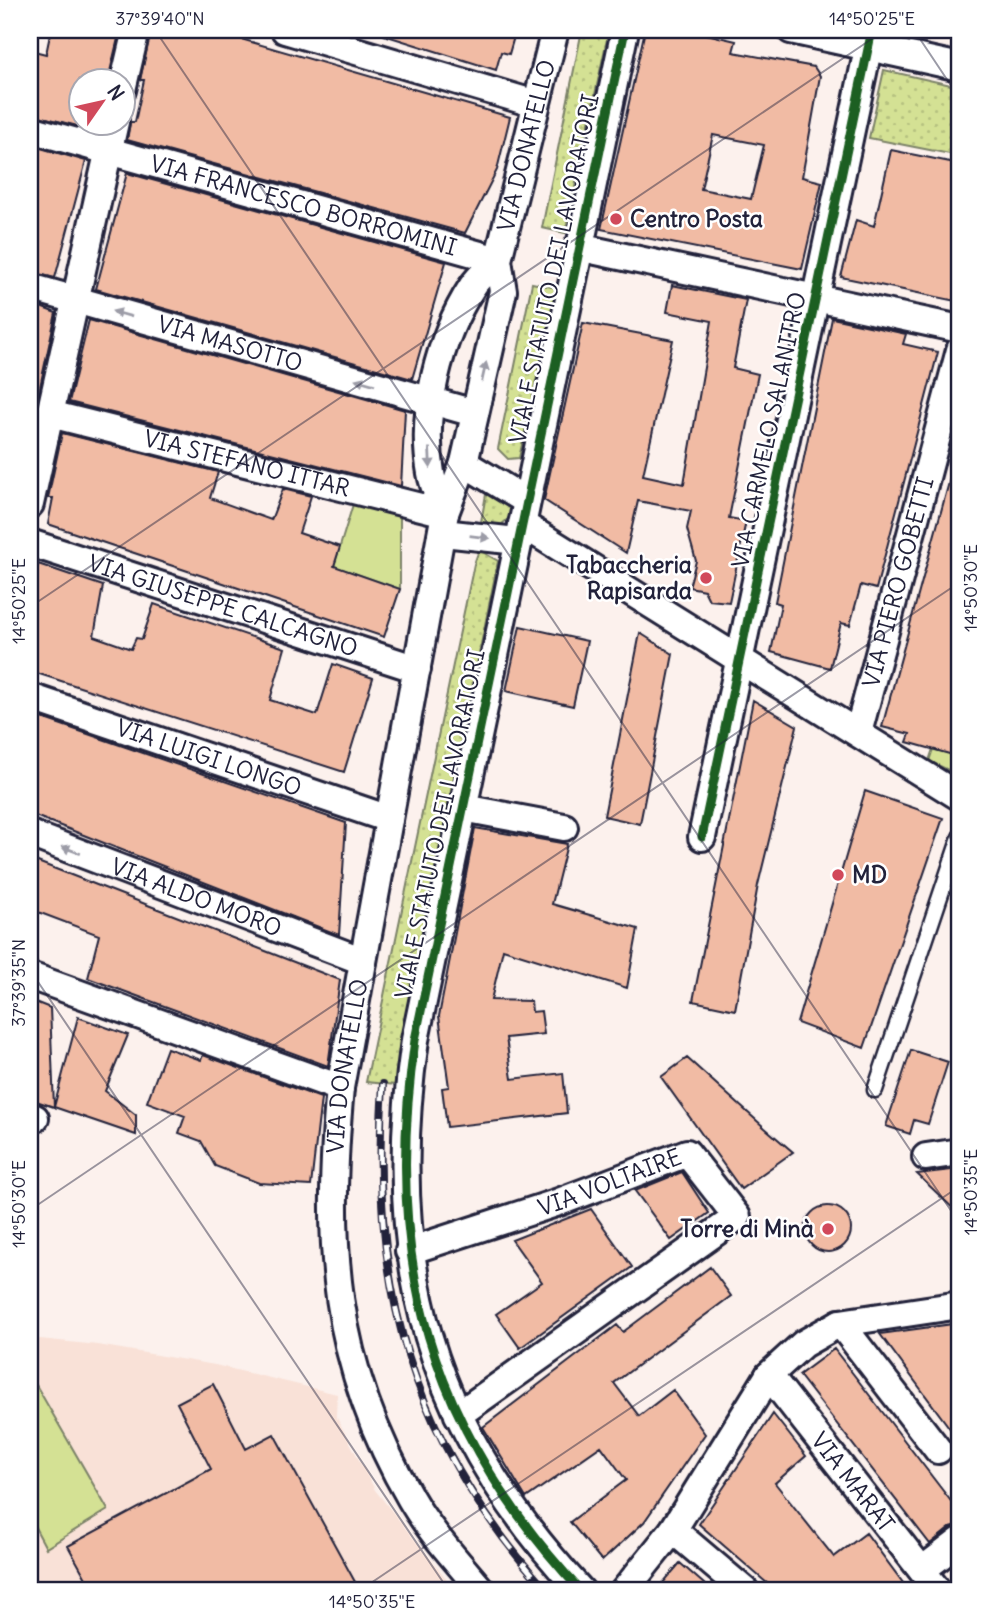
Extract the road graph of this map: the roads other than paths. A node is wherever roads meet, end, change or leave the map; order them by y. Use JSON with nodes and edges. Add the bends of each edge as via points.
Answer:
{"nodes":[{"id":1,"x":136,"y":30,"type":"edge"},
{"id":2,"x":285,"y":30,"type":"edge"},
{"id":3,"x":555,"y":30,"type":"edge"},
{"id":4,"x":625,"y":30,"type":"edge"},
{"id":5,"x":791,"y":30,"type":"edge"},
{"id":6,"x":870,"y":38,"type":"edge"},
{"id":7,"x":363,"y":41,"type":"edge"},
{"id":8,"x":128,"y":66,"type":"edge"},
{"id":9,"x":960,"y":66,"type":"edge"},
{"id":10,"x":536,"y":104,"type":"junction"},
{"id":11,"x":30,"y":129,"type":"edge"},
{"id":12,"x":112,"y":136,"type":"edge"},
{"id":13,"x":109,"y":150,"type":"junction"},
{"id":14,"x":578,"y":247,"type":"junction"},
{"id":15,"x":498,"y":260,"type":"junction"},
{"id":16,"x":30,"y":288,"type":"edge"},
{"id":17,"x":816,"y":298,"type":"junction"},
{"id":18,"x":75,"y":300,"type":"junction"},
{"id":19,"x":960,"y":329,"type":"edge"},
{"id":20,"x":960,"y":350,"type":"edge"},
{"id":21,"x":431,"y":400,"type":"junction"},
{"id":22,"x":474,"y":413,"type":"junction"},
{"id":23,"x":50,"y":414,"type":"junction"},
{"id":24,"x":464,"y":463,"type":"junction"},
{"id":25,"x":30,"y":504,"type":"edge"},
{"id":26,"x":521,"y":522,"type":"junction"},
{"id":27,"x":444,"y":523,"type":"junction"},
{"id":28,"x":30,"y":543,"type":"edge"},
{"id":29,"x":741,"y":660,"type":"junction"},
{"id":30,"x":417,"y":669,"type":"junction"},
{"id":31,"x":30,"y":696,"type":"edge"},
{"id":32,"x":858,"y":733,"type":"junction"},
{"id":33,"x":960,"y":797,"type":"edge"},
{"id":34,"x":463,"y":808,"type":"junction"},
{"id":35,"x":389,"y":819,"type":"junction"},
{"id":36,"x":564,"y":827,"type":"dead end"},
{"id":37,"x":30,"y":834,"type":"edge"},
{"id":38,"x":702,"y":837,"type":"dead end"},
{"id":39,"x":960,"y":837,"type":"edge"},
{"id":40,"x":363,"y":961,"type":"junction"},
{"id":41,"x":30,"y":976,"type":"edge"},
{"id":42,"x":340,"y":1088,"type":"junction"},
{"id":43,"x":875,"y":1090,"type":"dead end"},
{"id":44,"x":960,"y":1152,"type":"edge"},
{"id":45,"x":926,"y":1157,"type":"dead end"},
{"id":46,"x":409,"y":1251,"type":"junction"},
{"id":47,"x":960,"y":1305,"type":"edge"},
{"id":48,"x":840,"y":1323,"type":"junction"},
{"id":49,"x":769,"y":1375,"type":"junction"},
{"id":50,"x":458,"y":1415,"type":"junction"},
{"id":51,"x":938,"y":1450,"type":"dead end"},
{"id":52,"x":673,"y":1530,"type":"junction"},
{"id":53,"x":960,"y":1541,"type":"edge"},
{"id":54,"x":922,"y":1570,"type":"junction"},
{"id":55,"x":482,"y":1591,"type":"edge"},
{"id":56,"x":581,"y":1591,"type":"edge"},
{"id":57,"x":624,"y":1591,"type":"edge"},
{"id":58,"x":745,"y":1591,"type":"edge"},
{"id":59,"x":938,"y":1591,"type":"edge"}],
"edges":[{"from":1,"to":8,"type":"street"},
{"from":2,"to":7,"type":"street"},
{"from":3,"to":10,"type":"street","name":"VIA DONATELLO"},
{"from":4,"to":14,"type":"street","name":"VIALE STATUTO DEI LAVORATORI"},
{"from":5,"to":6,"type":"street"},
{"from":6,"to":9,"type":"street"},
{"from":6,"to":17,"type":"street","name":"VIA CARMELO SALANITRO"},
{"from":7,"to":10,"type":"street"},
{"from":10,"to":15,"type":"street","name":"VIA DONATELLO"},
{"from":11,"to":13,"type":"street","name":"VIA FRANCESCO BORROMINI"},
{"from":12,"to":13,"type":"street"},
{"from":13,"to":15,"type":"street","name":"VIA FRANCESCO BORROMINI"},
{"from":13,"to":18,"type":"street"},
{"from":14,"to":17,"type":"street"},
{"from":14,"to":26,"type":"street","name":"VIALE STATUTO DEI LAVORATORI"},
{"from":15,"to":21,"type":"street","via":[[473,285],[456,317]]},
{"from":22,"to":15,"type":"street","name":"VIA DONATELLO","one_way":true,"via":[[503,291]]},
{"from":16,"to":18,"type":"street","name":"VIA MASOTTO"},
{"from":17,"to":19,"type":"street"},
{"from":17,"to":29,"type":"street","name":"VIA CARMELO SALANITRO"},
{"from":21,"to":18,"type":"street","name":"VIA MASOTTO","one_way":true},
{"from":18,"to":23,"type":"street"},
{"from":20,"to":32,"type":"street","name":"VIA PIERO GOBETTI"},
{"from":21,"to":22,"type":"street","name":"VIA MASOTTO"},
{"from":21,"to":27,"type":"street","one_way":true,"via":[[429,459]]},
{"from":22,"to":24,"type":"street","name":"VIA DONATELLO"},
{"from":23,"to":25,"type":"street"},
{"from":23,"to":27,"type":"street","name":"VIA STEFANO ITTAR"},
{"from":24,"to":26,"type":"street"},
{"from":24,"to":27,"type":"street","name":"VIA DONATELLO"},
{"from":27,"to":26,"type":"street","name":"VIA STEFANO ITTAR","one_way":true},
{"from":26,"to":29,"type":"street"},
{"from":26,"to":34,"type":"street","name":"VIALE STATUTO DEI LAVORATORI"},
{"from":27,"to":30,"type":"street","name":"VIA DONATELLO"},
{"from":28,"to":30,"type":"street","name":"VIA GIUSEPPE CALCAGNO"},
{"from":29,"to":32,"type":"street"},
{"from":29,"to":38,"type":"street","name":"VIA CARMELO SALANITRO"},
{"from":30,"to":35,"type":"street","name":"VIA DONATELLO"},
{"from":31,"to":35,"type":"street","name":"VIA LUIGI LONGO"},
{"from":32,"to":33,"type":"street"},
{"from":34,"to":36,"type":"street"},
{"from":34,"to":46,"type":"street","name":"VIALE STATUTO DEI LAVORATORI","via":[[407,1092],[404,1162]]},
{"from":35,"to":40,"type":"street","name":"VIA DONATELLO"},
{"from":40,"to":37,"type":"street","name":"VIA ALDO MORO","one_way":true},
{"from":39,"to":43,"type":"lane"},
{"from":40,"to":42,"type":"street","name":"VIA DONATELLO"},
{"from":41,"to":42,"type":"street"},
{"from":42,"to":55,"type":"street","name":"VIA DONATELLO","via":[[334,1226],[347,1346],[376,1429],[412,1501]]},
{"from":44,"to":45,"type":"street"},
{"from":46,"to":50,"type":"street","name":"VIALE STATUTO DEI LAVORATORI","via":[[416,1296],[440,1375]]},
{"from":46,"to":50,"type":"street","name":"VIA VOLTAIRE","via":[[559,1202],[687,1153],[737,1217]]},
{"from":47,"to":48,"type":"street"},
{"from":48,"to":49,"type":"street","via":[[803,1345]]},
{"from":48,"to":51,"type":"street"},
{"from":49,"to":52,"type":"street"},
{"from":49,"to":54,"type":"street","name":"VIA MARAT"},
{"from":50,"to":56,"type":"street","name":"VIALE STATUTO DEI LAVORATORI","via":[[518,1516]]},
{"from":52,"to":57,"type":"street"},
{"from":52,"to":58,"type":"street"},
{"from":53,"to":54,"type":"street"},
{"from":54,"to":59,"type":"street","name":"VIA MARAT"}]}
